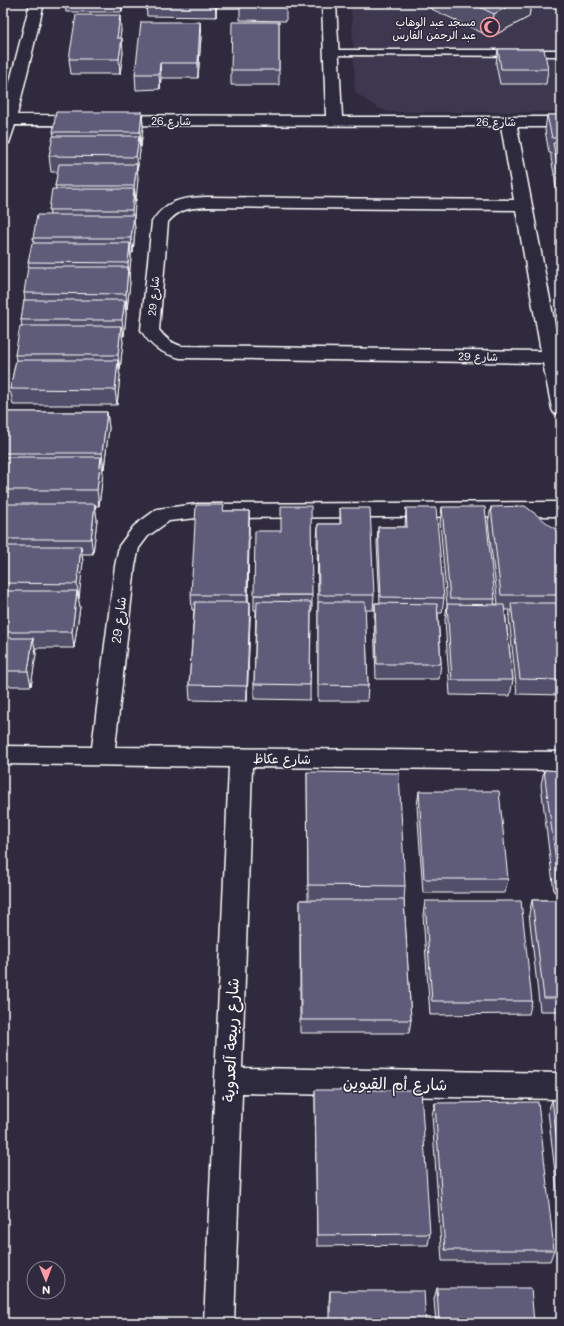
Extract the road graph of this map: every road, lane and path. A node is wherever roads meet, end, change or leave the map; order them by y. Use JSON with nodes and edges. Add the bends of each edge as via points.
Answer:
{"nodes":[{"id":1,"x":37,"y":3,"type":"edge"},
{"id":2,"x":329,"y":3,"type":"edge"},
{"id":3,"x":331,"y":53,"type":"junction"},
{"id":4,"x":561,"y":54,"type":"edge"},
{"id":5,"x":8,"y":120,"type":"junction"},
{"id":6,"x":334,"y":121,"type":"junction"},
{"id":7,"x":508,"y":122,"type":"junction"},
{"id":8,"x":561,"y":122,"type":"edge"},
{"id":9,"x":3,"y":140,"type":"edge"},
{"id":10,"x":524,"y":205,"type":"junction"},
{"id":11,"x":552,"y":356,"type":"junction"},
{"id":12,"x":561,"y":409,"type":"edge"},
{"id":13,"x":561,"y":509,"type":"edge"},
{"id":14,"x":3,"y":755,"type":"edge"},
{"id":15,"x":102,"y":756,"type":"junction"},
{"id":16,"x":241,"y":758,"type":"junction"},
{"id":17,"x":561,"y":761,"type":"edge"},
{"id":18,"x":228,"y":1080,"type":"junction"},
{"id":19,"x":561,"y":1086,"type":"edge"},
{"id":20,"x":219,"y":1323,"type":"edge"}],
"edges":[{"from":1,"to":5,"type":"street"},
{"from":2,"to":3,"type":"street"},
{"from":3,"to":4,"type":"lane"},
{"from":3,"to":6,"type":"street"},
{"from":5,"to":6,"type":"street","name":"شارع 26"},
{"from":5,"to":9,"type":"street"},
{"from":6,"to":7,"type":"street","name":"شارع 26"},
{"from":7,"to":8,"type":"street","name":"شارع 26"},
{"from":7,"to":10,"type":"street"},
{"from":10,"to":11,"type":"street"},
{"from":10,"to":11,"type":"street","name":"شارع 29","via":[[206,202],[176,206],[167,212],[160,222],[150,330],[157,342],[180,352]]},
{"from":11,"to":12,"type":"street"},
{"from":13,"to":15,"type":"street","name":"شارع 29","via":[[198,511],[164,514],[141,530],[129,546]]},
{"from":14,"to":15,"type":"street","name":"شارع عكاظ"},
{"from":15,"to":16,"type":"street","name":"شارع عكاظ"},
{"from":16,"to":17,"type":"street","name":"شارع عكاظ"},
{"from":16,"to":18,"type":"street","name":"شارع ربيعة آلعدوية"},
{"from":18,"to":19,"type":"street","name":"شارع أم القيوين"},
{"from":18,"to":20,"type":"street","name":"شارع ربيعة آلعدوية"}]}
